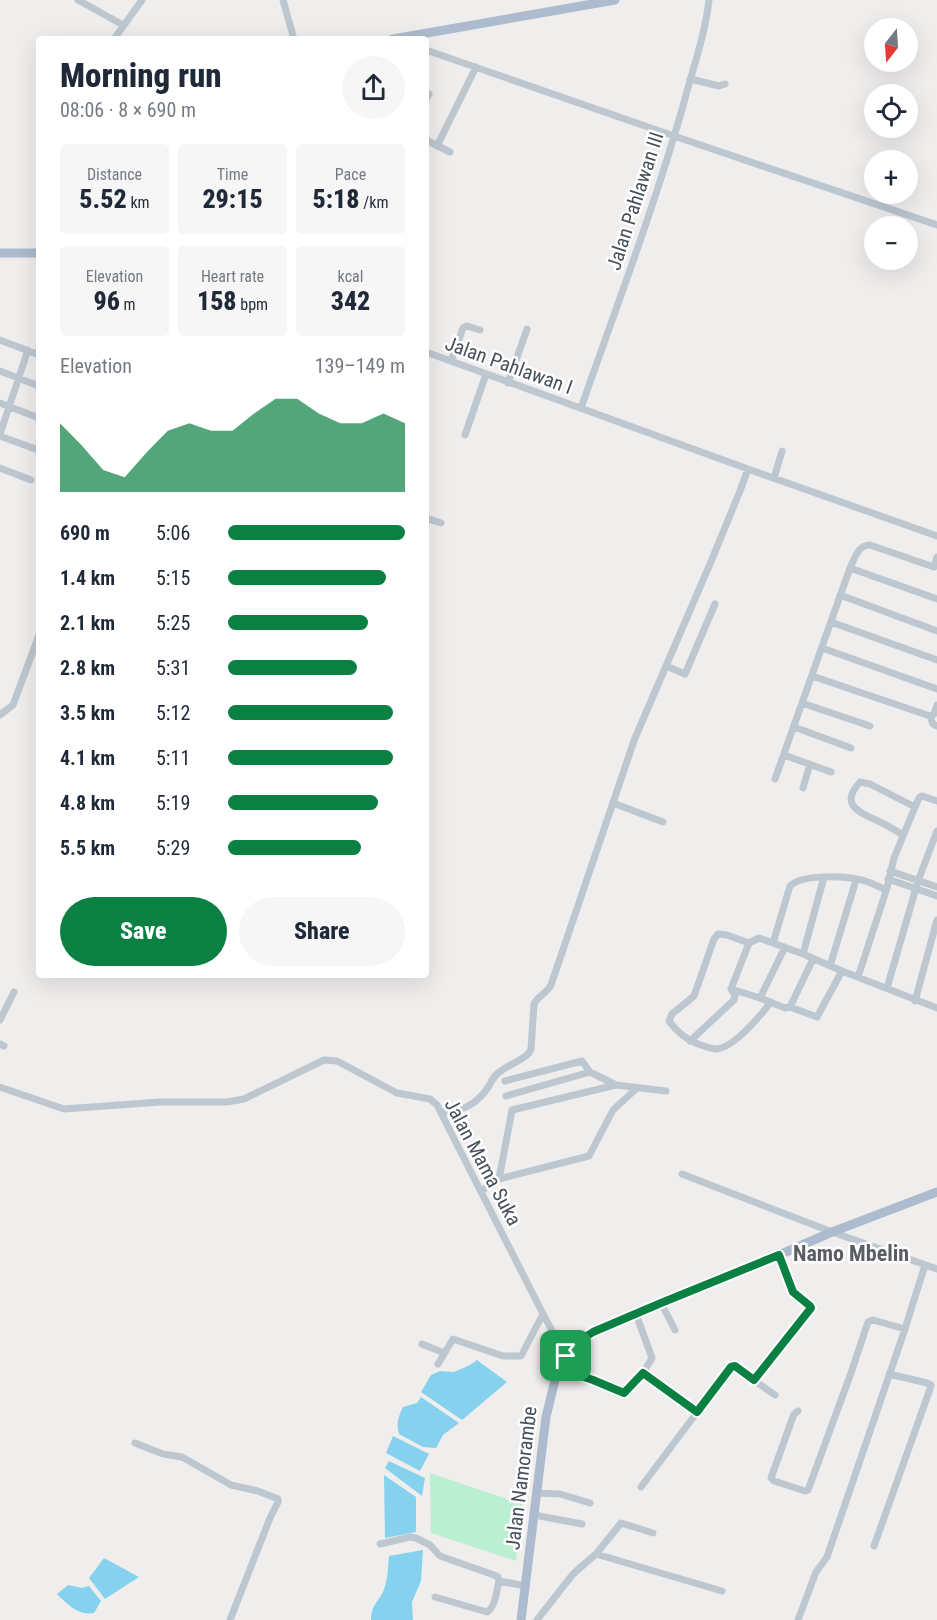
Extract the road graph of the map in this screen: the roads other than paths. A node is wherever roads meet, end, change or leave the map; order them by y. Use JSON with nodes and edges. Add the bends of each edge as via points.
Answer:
{"nodes":[{"id":1,"x":78,"y":0,"type":"edge"},
{"id":2,"x":142,"y":0,"type":"edge"},
{"id":3,"x":283,"y":0,"type":"edge"},
{"id":4,"x":615,"y":0,"type":"edge"},
{"id":5,"x":709,"y":0,"type":"edge"},
{"id":6,"x":123,"y":26,"type":"junction"},
{"id":7,"x":116,"y":36,"type":"edge"},
{"id":8,"x":293,"y":36,"type":"edge"},
{"id":9,"x":411,"y":36,"type":"edge"},
{"id":10,"x":429,"y":51,"type":"edge"},
{"id":11,"x":476,"y":67,"type":"junction"},
{"id":12,"x":690,"y":79,"type":"junction"},
{"id":13,"x":725,"y":84,"type":"dead end"},
{"id":14,"x":674,"y":136,"type":"junction"},
{"id":15,"x":429,"y":142,"type":"edge"},
{"id":16,"x":437,"y":146,"type":"junction"},
{"id":17,"x":450,"y":152,"type":"dead end"},
{"id":18,"x":937,"y":225,"type":"edge"},
{"id":19,"x":0,"y":253,"type":"edge"},
{"id":20,"x":36,"y":253,"type":"edge"},
{"id":21,"x":527,"y":329,"type":"dead end"},
{"id":22,"x":480,"y":330,"type":"dead end"},
{"id":23,"x":0,"y":340,"type":"edge"},
{"id":24,"x":28,"y":350,"type":"junction"},
{"id":25,"x":429,"y":353,"type":"edge"},
{"id":26,"x":36,"y":354,"type":"edge"},
{"id":27,"x":451,"y":361,"type":"junction"},
{"id":28,"x":0,"y":371,"type":"edge"},
{"id":29,"x":486,"y":374,"type":"junction"},
{"id":30,"x":19,"y":378,"type":"junction"},
{"id":31,"x":508,"y":383,"type":"junction"},
{"id":32,"x":36,"y":385,"type":"edge"},
{"id":33,"x":0,"y":403,"type":"edge"},
{"id":34,"x":9,"y":407,"type":"junction"},
{"id":35,"x":581,"y":408,"type":"junction"},
{"id":36,"x":36,"y":417,"type":"edge"},
{"id":37,"x":0,"y":435,"type":"edge"},
{"id":38,"x":465,"y":435,"type":"dead end"},
{"id":39,"x":36,"y":449,"type":"edge"},
{"id":40,"x":782,"y":451,"type":"dead end"},
{"id":41,"x":0,"y":468,"type":"edge"},
{"id":42,"x":748,"y":469,"type":"junction"},
{"id":43,"x":774,"y":478,"type":"junction"},
{"id":44,"x":31,"y":480,"type":"dead end"},
{"id":45,"x":429,"y":521,"type":"edge"},
{"id":46,"x":441,"y":524,"type":"dead end"},
{"id":47,"x":937,"y":536,"type":"edge"},
{"id":48,"x":937,"y":557,"type":"edge"},
{"id":49,"x":850,"y":568,"type":"junction"},
{"id":50,"x":935,"y":568,"type":"edge"},
{"id":51,"x":840,"y":596,"type":"junction"},
{"id":52,"x":937,"y":599,"type":"edge"},
{"id":53,"x":714,"y":604,"type":"dead end"},
{"id":54,"x":831,"y":622,"type":"junction"},
{"id":55,"x":937,"y":631,"type":"edge"},
{"id":56,"x":36,"y":643,"type":"edge"},
{"id":57,"x":822,"y":648,"type":"junction"},
{"id":58,"x":937,"y":660,"type":"edge"},
{"id":59,"x":666,"y":666,"type":"junction"},
{"id":60,"x":812,"y":676,"type":"junction"},
{"id":61,"x":937,"y":689,"type":"edge"},
{"id":62,"x":802,"y":703,"type":"junction"},
{"id":63,"x":937,"y":705,"type":"edge"},
{"id":64,"x":0,"y":715,"type":"edge"},
{"id":65,"x":930,"y":716,"type":"junction"},
{"id":66,"x":870,"y":726,"type":"dead end"},
{"id":67,"x":937,"y":726,"type":"edge"},
{"id":68,"x":794,"y":727,"type":"junction"},
{"id":69,"x":851,"y":748,"type":"dead end"},
{"id":70,"x":784,"y":755,"type":"junction"},
{"id":71,"x":810,"y":764,"type":"junction"},
{"id":72,"x":831,"y":772,"type":"dead end"},
{"id":73,"x":775,"y":779,"type":"dead end"},
{"id":74,"x":803,"y":788,"type":"dead end"},
{"id":75,"x":937,"y":801,"type":"edge"},
{"id":76,"x":613,"y":803,"type":"junction"},
{"id":77,"x":915,"y":807,"type":"junction"},
{"id":78,"x":663,"y":822,"type":"dead end"},
{"id":79,"x":937,"y":831,"type":"edge"},
{"id":80,"x":903,"y":836,"type":"junction"},
{"id":81,"x":890,"y":871,"type":"junction"},
{"id":82,"x":825,"y":878,"type":"junction"},
{"id":83,"x":888,"y":879,"type":"junction"},
{"id":84,"x":856,"y":880,"type":"junction"},
{"id":85,"x":918,"y":880,"type":"junction"},
{"id":86,"x":937,"y":887,"type":"edge"},
{"id":87,"x":916,"y":889,"type":"junction"},
{"id":88,"x":886,"y":890,"type":"junction"},
{"id":89,"x":937,"y":896,"type":"edge"},
{"id":90,"x":937,"y":920,"type":"edge"},
{"id":91,"x":773,"y":943,"type":"junction"},
{"id":92,"x":749,"y":944,"type":"junction"},
{"id":93,"x":784,"y":947,"type":"junction"},
{"id":94,"x":803,"y":954,"type":"junction"},
{"id":95,"x":813,"y":960,"type":"junction"},
{"id":96,"x":830,"y":966,"type":"junction"},
{"id":97,"x":842,"y":971,"type":"junction"},
{"id":98,"x":858,"y":977,"type":"junction"},
{"id":99,"x":887,"y":988,"type":"junction"},
{"id":100,"x":731,"y":989,"type":"junction"},
{"id":101,"x":14,"y":993,"type":"dead end"},
{"id":102,"x":760,"y":998,"type":"junction"},
{"id":103,"x":915,"y":1001,"type":"junction"},
{"id":104,"x":771,"y":1002,"type":"junction"},
{"id":105,"x":790,"y":1007,"type":"junction"},
{"id":106,"x":937,"y":1008,"type":"edge"},
{"id":107,"x":0,"y":1020,"type":"edge"},
{"id":108,"x":690,"y":1041,"type":"junction"},
{"id":109,"x":590,"y":1072,"type":"junction"},
{"id":110,"x":505,"y":1081,"type":"dead end"},
{"id":111,"x":616,"y":1085,"type":"junction"},
{"id":112,"x":0,"y":1087,"type":"edge"},
{"id":113,"x":637,"y":1088,"type":"junction"},
{"id":114,"x":666,"y":1092,"type":"dead end"},
{"id":115,"x":506,"y":1096,"type":"dead end"},
{"id":116,"x":441,"y":1112,"type":"junction"},
{"id":117,"x":682,"y":1174,"type":"dead end"},
{"id":118,"x":499,"y":1179,"type":"junction"},
{"id":119,"x":481,"y":1191,"type":"junction"},
{"id":120,"x":937,"y":1192,"type":"edge"},
{"id":121,"x":832,"y":1232,"type":"junction"},
{"id":122,"x":779,"y":1255,"type":"junction"},
{"id":123,"x":925,"y":1265,"type":"junction"},
{"id":124,"x":937,"y":1269,"type":"edge"},
{"id":125,"x":661,"y":1303,"type":"junction"},
{"id":126,"x":543,"y":1314,"type":"junction"},
{"id":127,"x":636,"y":1314,"type":"junction"},
{"id":128,"x":905,"y":1329,"type":"junction"},
{"id":129,"x":675,"y":1330,"type":"dead end"},
{"id":130,"x":422,"y":1344,"type":"dead end"},
{"id":131,"x":444,"y":1353,"type":"junction"},
{"id":132,"x":566,"y":1356,"type":"junction"},
{"id":133,"x":438,"y":1364,"type":"dead end"},
{"id":134,"x":558,"y":1368,"type":"junction"},
{"id":135,"x":643,"y":1373,"type":"junction"},
{"id":136,"x":889,"y":1374,"type":"junction"},
{"id":137,"x":754,"y":1380,"type":"junction"},
{"id":138,"x":775,"y":1395,"type":"dead end"},
{"id":139,"x":798,"y":1411,"type":"dead end"},
{"id":140,"x":697,"y":1412,"type":"junction"},
{"id":141,"x":135,"y":1443,"type":"dead end"},
{"id":142,"x":641,"y":1487,"type":"dead end"},
{"id":143,"x":536,"y":1493,"type":"junction"},
{"id":144,"x":590,"y":1503,"type":"dead end"},
{"id":145,"x":534,"y":1515,"type":"junction"},
{"id":146,"x":582,"y":1524,"type":"dead end"},
{"id":147,"x":653,"y":1533,"type":"dead end"},
{"id":148,"x":380,"y":1544,"type":"dead end"},
{"id":149,"x":874,"y":1546,"type":"dead end"},
{"id":150,"x":596,"y":1554,"type":"junction"},
{"id":151,"x":499,"y":1581,"type":"junction"},
{"id":152,"x":526,"y":1586,"type":"junction"},
{"id":153,"x":722,"y":1592,"type":"dead end"},
{"id":154,"x":435,"y":1597,"type":"dead end"},
{"id":155,"x":230,"y":1620,"type":"edge"},
{"id":156,"x":521,"y":1620,"type":"edge"},
{"id":157,"x":537,"y":1620,"type":"edge"},
{"id":158,"x":798,"y":1620,"type":"edge"}],
"edges":[{"from":1,"to":6,"type":"street"},
{"from":2,"to":6,"type":"street"},
{"from":3,"to":8,"type":"street"},
{"from":4,"to":9,"type":"main road"},
{"from":5,"to":12,"type":"street","name":"Jalan Pahlawan III"},
{"from":6,"to":7,"type":"street"},
{"from":10,"to":11,"type":"street"},
{"from":11,"to":14,"type":"street"},
{"from":11,"to":16,"type":"street"},
{"from":12,"to":13,"type":"street"},
{"from":12,"to":14,"type":"street","name":"Jalan Pahlawan III"},
{"from":14,"to":18,"type":"street"},
{"from":14,"to":35,"type":"street","name":"Jalan Pahlawan III"},
{"from":15,"to":16,"type":"street"},
{"from":16,"to":17,"type":"street"},
{"from":19,"to":20,"type":"main road"},
{"from":21,"to":31,"type":"street"},
{"from":22,"to":27,"type":"street","via":[[467,326],[461,330]]},
{"from":23,"to":24,"type":"street"},
{"from":24,"to":26,"type":"street"},
{"from":24,"to":30,"type":"street"},
{"from":25,"to":27,"type":"street","name":"Jalan Pahlawan I"},
{"from":27,"to":29,"type":"street","name":"Jalan Pahlawan I"},
{"from":28,"to":30,"type":"street"},
{"from":29,"to":31,"type":"street","name":"Jalan Pahlawan I"},
{"from":29,"to":38,"type":"street"},
{"from":30,"to":32,"type":"street"},
{"from":30,"to":34,"type":"street"},
{"from":31,"to":35,"type":"street","name":"Jalan Pahlawan I"},
{"from":33,"to":34,"type":"street"},
{"from":34,"to":36,"type":"street"},
{"from":34,"to":37,"type":"street"},
{"from":35,"to":42,"type":"street","name":"Jalan Pahlawan I"},
{"from":37,"to":39,"type":"street"},
{"from":40,"to":43,"type":"street"},
{"from":41,"to":44,"type":"street"},
{"from":42,"to":43,"type":"street","name":"Jalan Pahlawan I"},
{"from":42,"to":59,"type":"street"},
{"from":43,"to":47,"type":"street","name":"Jalan Pahlawan I"},
{"from":45,"to":46,"type":"street"},
{"from":48,"to":50,"type":"street"},
{"from":49,"to":50,"type":"street","via":[[864,545]]},
{"from":49,"to":51,"type":"street"},
{"from":49,"to":52,"type":"street"},
{"from":51,"to":54,"type":"street"},
{"from":51,"to":55,"type":"street"},
{"from":53,"to":59,"type":"street","via":[[685,674]]},
{"from":54,"to":57,"type":"street"},
{"from":54,"to":58,"type":"street"},
{"from":56,"to":64,"type":"street","via":[[13,705]]},
{"from":57,"to":60,"type":"street"},
{"from":57,"to":61,"type":"street"},
{"from":59,"to":76,"type":"street"},
{"from":60,"to":62,"type":"street"},
{"from":60,"to":65,"type":"street"},
{"from":62,"to":66,"type":"street"},
{"from":62,"to":68,"type":"street"},
{"from":63,"to":65,"type":"street"},
{"from":65,"to":67,"type":"street"},
{"from":68,"to":69,"type":"street"},
{"from":68,"to":70,"type":"street"},
{"from":70,"to":71,"type":"street"},
{"from":70,"to":73,"type":"street"},
{"from":71,"to":72,"type":"street"},
{"from":71,"to":74,"type":"street"},
{"from":75,"to":77,"type":"street","via":[[922,796]]},
{"from":76,"to":78,"type":"street"},
{"from":76,"to":116,"type":"street","via":[[551,985],[534,1004],[530,1053],[496,1075],[475,1104]]},
{"from":77,"to":80,"type":"street"},
{"from":77,"to":80,"type":"street","via":[[870,784],[860,782],[855,787],[853,807]]},
{"from":79,"to":85,"type":"street"},
{"from":80,"to":81,"type":"street"},
{"from":81,"to":83,"type":"street"},
{"from":81,"to":85,"type":"street"},
{"from":82,"to":84,"type":"street"},
{"from":82,"to":91,"type":"street","via":[[801,880],[790,886]]},
{"from":82,"to":94,"type":"street"},
{"from":83,"to":87,"type":"street"},
{"from":83,"to":88,"type":"street"},
{"from":84,"to":88,"type":"street"},
{"from":84,"to":96,"type":"street"},
{"from":85,"to":86,"type":"street"},
{"from":85,"to":87,"type":"street"},
{"from":87,"to":89,"type":"street"},
{"from":87,"to":99,"type":"street"},
{"from":88,"to":98,"type":"street"},
{"from":90,"to":103,"type":"street"},
{"from":91,"to":92,"type":"street","via":[[759,938]]},
{"from":91,"to":93,"type":"street"},
{"from":92,"to":100,"type":"street"},
{"from":92,"to":108,"type":"street","via":[[728,934],[720,933],[714,939],[694,996],[668,1019]]},
{"from":93,"to":94,"type":"street"},
{"from":93,"to":102,"type":"street"},
{"from":94,"to":95,"type":"street"},
{"from":95,"to":96,"type":"street"},
{"from":95,"to":105,"type":"street"},
{"from":96,"to":97,"type":"street"},
{"from":97,"to":98,"type":"street"},
{"from":97,"to":105,"type":"street","via":[[817,1017]]},
{"from":98,"to":99,"type":"street"},
{"from":99,"to":103,"type":"street"},
{"from":100,"to":102,"type":"street"},
{"from":100,"to":108,"type":"street","via":[[734,1000]]},
{"from":101,"to":107,"type":"street"},
{"from":102,"to":104,"type":"street"},
{"from":103,"to":106,"type":"street"},
{"from":104,"to":105,"type":"street"},
{"from":104,"to":108,"type":"street","via":[[728,1045],[713,1049]]},
{"from":109,"to":110,"type":"street","via":[[582,1061]]},
{"from":109,"to":111,"type":"street"},
{"from":109,"to":115,"type":"street"},
{"from":111,"to":113,"type":"street"},
{"from":111,"to":118,"type":"street","via":[[512,1110]]},
{"from":112,"to":116,"type":"street","name":"Jalan Mama Suka","via":[[64,1109],[227,1102],[244,1099],[324,1060],[337,1061],[397,1094],[430,1099]]},
{"from":113,"to":114,"type":"street"},
{"from":113,"to":118,"type":"street","via":[[613,1110],[589,1156]]},
{"from":116,"to":119,"type":"street","name":"Jalan Mama Suka"},
{"from":117,"to":121,"type":"street"},
{"from":118,"to":119,"type":"street"},
{"from":119,"to":126,"type":"street","name":"Jalan Mama Suka"},
{"from":120,"to":121,"type":"main road","name":"Jalan Namorambe"},
{"from":121,"to":122,"type":"main road","name":"Jalan Namorambe"},
{"from":121,"to":123,"type":"street"},
{"from":122,"to":125,"type":"main road","name":"Jalan Namorambe"},
{"from":122,"to":137,"type":"street","via":[[793,1292],[811,1307]]},
{"from":123,"to":124,"type":"street"},
{"from":123,"to":128,"type":"street"},
{"from":125,"to":127,"type":"main road","name":"Jalan Namorambe"},
{"from":125,"to":129,"type":"street"},
{"from":126,"to":131,"type":"street","via":[[521,1356],[503,1356],[453,1339]]},
{"from":126,"to":132,"type":"street","name":"Jalan Mama Suka"},
{"from":127,"to":132,"type":"main road","name":"Jalan Namorambe","via":[[581,1339]]},
{"from":127,"to":135,"type":"street","via":[[652,1355]]},
{"from":128,"to":136,"type":"street"},
{"from":128,"to":139,"type":"street","via":[[868,1322],[805,1491],[771,1478]]},
{"from":130,"to":131,"type":"street"},
{"from":131,"to":133,"type":"street"},
{"from":132,"to":134,"type":"main road","name":"Jalan Namorambe"},
{"from":134,"to":135,"type":"street","via":[[624,1393]]},
{"from":134,"to":143,"type":"main road","name":"Jalan Namorambe","via":[[546,1417]]},
{"from":135,"to":140,"type":"street"},
{"from":136,"to":149,"type":"street","via":[[927,1383],[930,1389]]},
{"from":136,"to":158,"type":"street","via":[[827,1557],[816,1572]]},
{"from":137,"to":138,"type":"street"},
{"from":137,"to":140,"type":"street","via":[[731,1367]]},
{"from":140,"to":142,"type":"street"},
{"from":141,"to":155,"type":"street","via":[[182,1457],[231,1485],[278,1499]]},
{"from":143,"to":144,"type":"street","via":[[560,1494]]},
{"from":143,"to":145,"type":"main road","name":"Jalan Namorambe"},
{"from":145,"to":146,"type":"street"},
{"from":145,"to":152,"type":"main road","name":"Jalan Namorambe"},
{"from":147,"to":150,"type":"street","via":[[621,1523]]},
{"from":148,"to":151,"type":"street","via":[[416,1538],[440,1556],[494,1575]]},
{"from":150,"to":153,"type":"street"},
{"from":150,"to":157,"type":"street","via":[[573,1574]]},
{"from":151,"to":152,"type":"street"},
{"from":151,"to":154,"type":"street","via":[[493,1606],[487,1612]]},
{"from":152,"to":156,"type":"main road","name":"Jalan Namorambe"}]}
